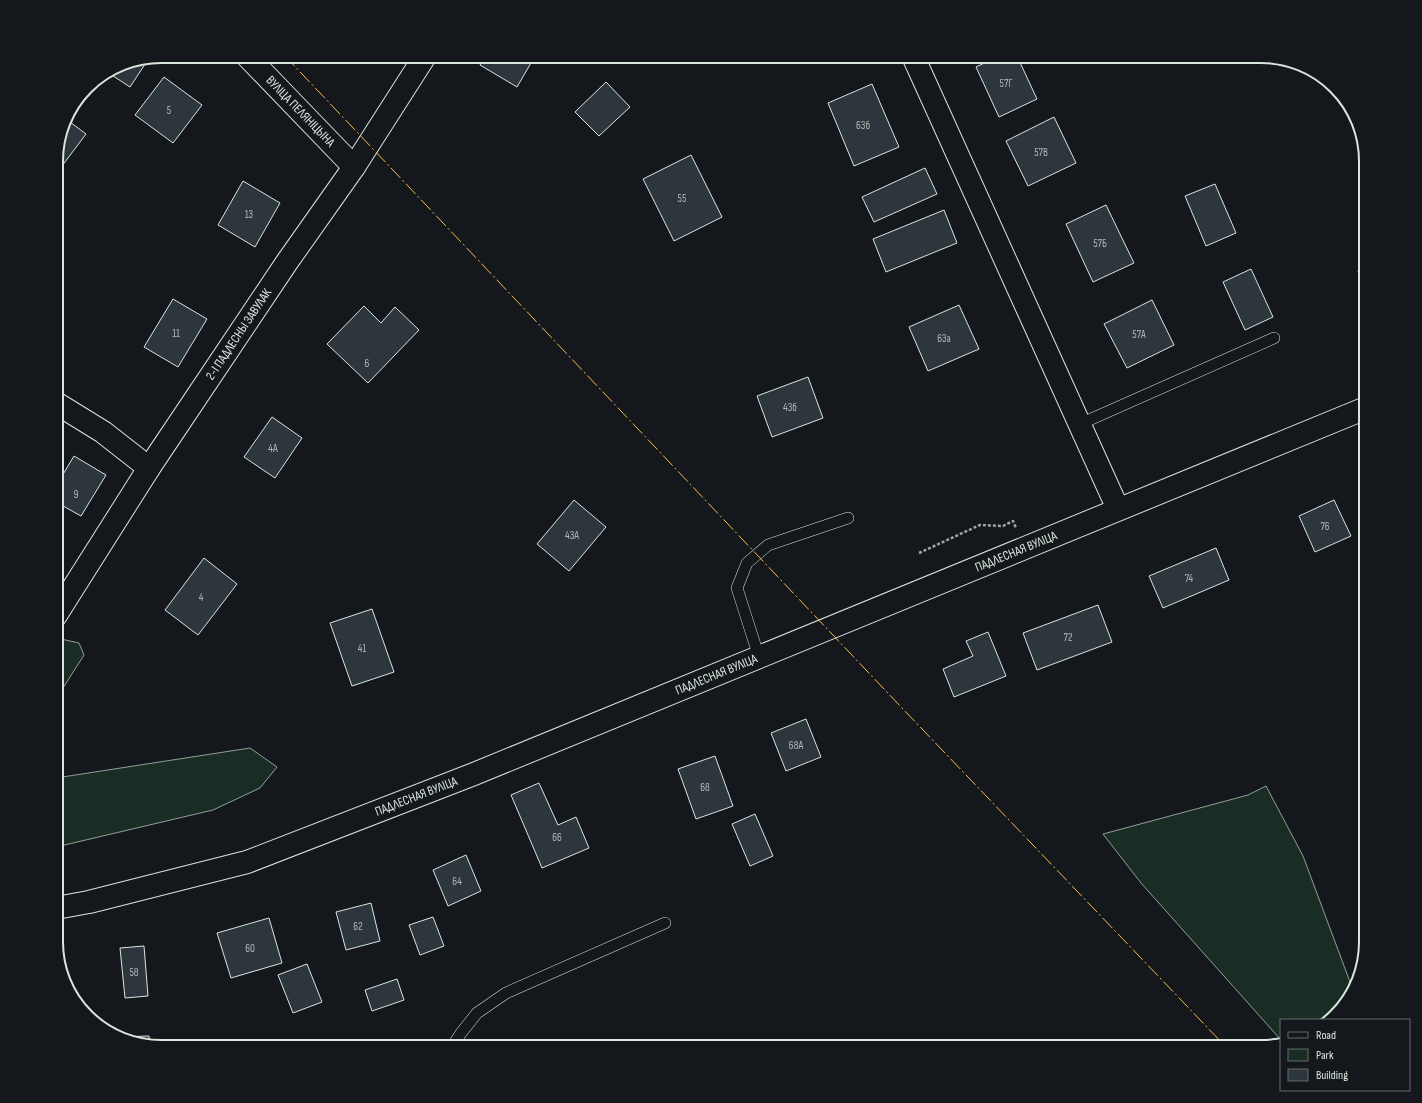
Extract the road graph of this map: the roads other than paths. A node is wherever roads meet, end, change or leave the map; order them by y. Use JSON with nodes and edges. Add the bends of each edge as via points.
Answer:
{"nodes":[{"id":1,"x":254,"y":63,"type":"edge"},
{"id":2,"x":415,"y":63,"type":"edge"},
{"id":3,"x":916,"y":63,"type":"edge"},
{"id":4,"x":354,"y":167,"type":"junction"},
{"id":5,"x":1274,"y":338,"type":"dead end"},
{"id":6,"x":63,"y":407,"type":"edge"},
{"id":7,"x":1359,"y":411,"type":"edge"},
{"id":8,"x":1080,"y":424,"type":"junction"},
{"id":9,"x":150,"y":468,"type":"junction"},
{"id":10,"x":1118,"y":509,"type":"junction"},
{"id":11,"x":848,"y":518,"type":"dead end"},
{"id":12,"x":63,"y":604,"type":"edge"},
{"id":13,"x":759,"y":657,"type":"junction"},
{"id":14,"x":63,"y":907,"type":"edge"},
{"id":15,"x":665,"y":922,"type":"dead end"},
{"id":16,"x":456,"y":1040,"type":"edge"}],
"edges":[{"from":1,"to":4,"type":"street","name":"ВУЛІЦА ПЕЛЯНІЦЫНА"},
{"from":2,"to":4,"type":"street","name":"2-І ПАДЛЕСНЫ ЗАВУЛАК"},
{"from":3,"to":8,"type":"street"},
{"from":4,"to":9,"type":"street","name":"2-І ПАДЛЕСНЫ ЗАВУЛАК","via":[[287,262]]},
{"from":5,"to":8,"type":"lane"},
{"from":6,"to":9,"type":"street","via":[[103,432]]},
{"from":7,"to":10,"type":"street","name":"ПАДЛЕСНАЯ ВУЛІЦА"},
{"from":8,"to":10,"type":"street"},
{"from":9,"to":12,"type":"street","name":"2-І ПАДЛЕСНЫ ЗАВУЛАК"},
{"from":10,"to":13,"type":"street","name":"ПАДЛЕСНАЯ ВУЛІЦА"},
{"from":11,"to":13,"type":"lane","via":[[768,545],[747,563],[736,588]]},
{"from":13,"to":14,"type":"street","name":"ПАДЛЕСНАЯ ВУЛІЦА","via":[[474,774],[247,862]]},
{"from":15,"to":16,"type":"lane","via":[[506,993],[477,1013]]}]}
